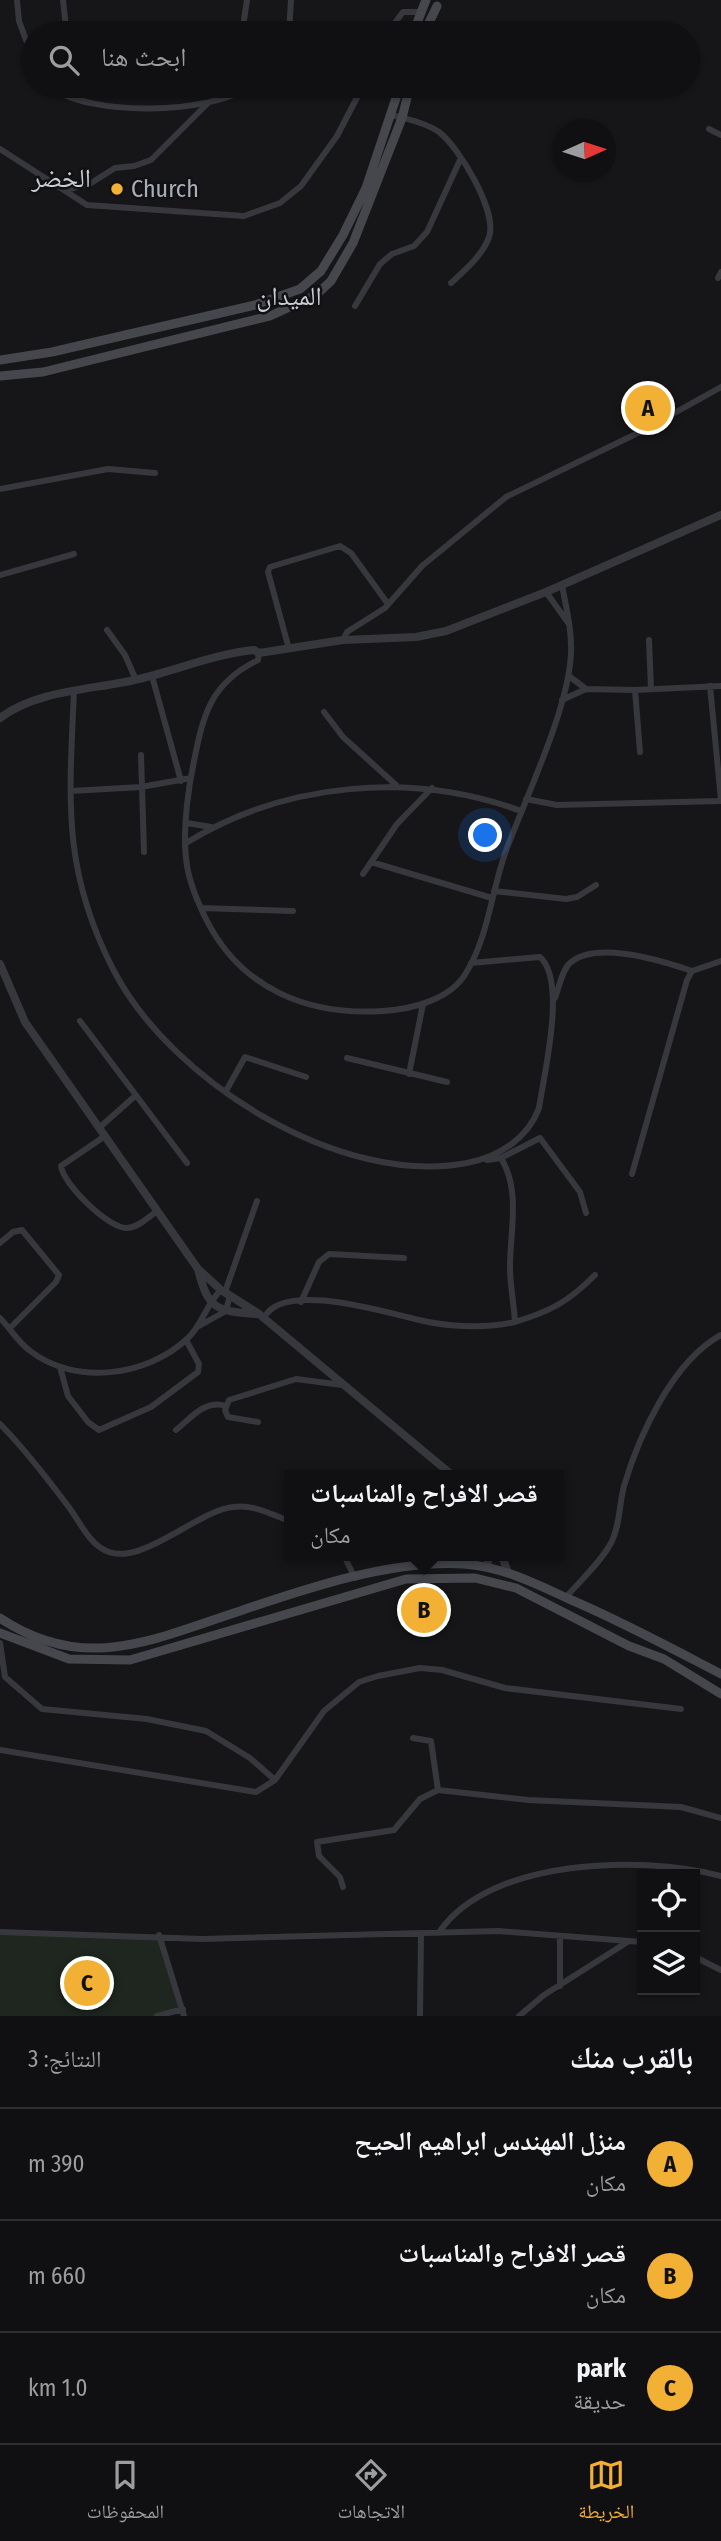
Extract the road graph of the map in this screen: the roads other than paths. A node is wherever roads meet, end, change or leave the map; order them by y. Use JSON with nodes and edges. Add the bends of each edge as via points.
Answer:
{"nodes":[{"id":1,"x":17,"y":0,"type":"edge"},
{"id":2,"x":62,"y":0,"type":"edge"},
{"id":3,"x":247,"y":0,"type":"edge"},
{"id":4,"x":291,"y":0,"type":"edge"},
{"id":5,"x":434,"y":1,"type":"edge"},
{"id":6,"x":419,"y":12,"type":"junction"},
{"id":7,"x":65,"y":21,"type":"edge"},
{"id":8,"x":244,"y":21,"type":"edge"},
{"id":9,"x":290,"y":21,"type":"edge"},
{"id":10,"x":395,"y":21,"type":"edge"},
{"id":11,"x":416,"y":21,"type":"edge"},
{"id":12,"x":428,"y":21,"type":"edge"},
{"id":13,"x":21,"y":26,"type":"edge"},
{"id":14,"x":71,"y":98,"type":"edge"},
{"id":15,"x":228,"y":98,"type":"edge"},
{"id":16,"x":357,"y":98,"type":"edge"},
{"id":17,"x":399,"y":98,"type":"edge"},
{"id":18,"x":405,"y":98,"type":"edge"},
{"id":19,"x":207,"y":104,"type":"junction"},
{"id":20,"x":397,"y":117,"type":"junction"},
{"id":21,"x":709,"y":129,"type":"dead end"},
{"id":22,"x":721,"y":135,"type":"edge"},
{"id":23,"x":0,"y":149,"type":"edge"},
{"id":24,"x":460,"y":160,"type":"junction"},
{"id":25,"x":66,"y":190,"type":"junction"},
{"id":26,"x":451,"y":283,"type":"dead end"},
{"id":27,"x":355,"y":306,"type":"dead end"},
{"id":28,"x":0,"y":360,"type":"edge"},
{"id":29,"x":0,"y":376,"type":"edge"},
{"id":30,"x":721,"y":387,"type":"edge"},
{"id":31,"x":155,"y":473,"type":"dead end"},
{"id":32,"x":0,"y":489,"type":"edge"},
{"id":33,"x":721,"y":514,"type":"edge"},
{"id":34,"x":74,"y":554,"type":"dead end"},
{"id":35,"x":0,"y":575,"type":"edge"},
{"id":36,"x":562,"y":585,"type":"junction"},
{"id":37,"x":546,"y":592,"type":"junction"},
{"id":38,"x":388,"y":604,"type":"junction"},
{"id":39,"x":570,"y":626,"type":"junction"},
{"id":40,"x":107,"y":630,"type":"dead end"},
{"id":41,"x":343,"y":640,"type":"junction"},
{"id":42,"x":649,"y":640,"type":"dead end"},
{"id":43,"x":289,"y":649,"type":"junction"},
{"id":44,"x":259,"y":653,"type":"junction"},
{"id":45,"x":152,"y":676,"type":"junction"},
{"id":46,"x":569,"y":676,"type":"junction"},
{"id":47,"x":136,"y":680,"type":"junction"},
{"id":48,"x":710,"y":686,"type":"junction"},
{"id":49,"x":721,"y":686,"type":"edge"},
{"id":50,"x":586,"y":689,"type":"junction"},
{"id":51,"x":651,"y":689,"type":"junction"},
{"id":52,"x":635,"y":690,"type":"junction"},
{"id":53,"x":74,"y":692,"type":"junction"},
{"id":54,"x":562,"y":700,"type":"junction"},
{"id":55,"x":324,"y":712,"type":"dead end"},
{"id":56,"x":0,"y":718,"type":"edge"},
{"id":57,"x":639,"y":752,"type":"dead end"},
{"id":58,"x":141,"y":755,"type":"dead end"},
{"id":59,"x":191,"y":778,"type":"junction"},
{"id":60,"x":181,"y":781,"type":"junction"},
{"id":61,"x":396,"y":785,"type":"junction"},
{"id":62,"x":141,"y":787,"type":"junction"},
{"id":63,"x":432,"y":788,"type":"junction"},
{"id":64,"x":71,"y":791,"type":"junction"},
{"id":65,"x":527,"y":799,"type":"junction"},
{"id":66,"x":721,"y":800,"type":"edge"},
{"id":67,"x":521,"y":811,"type":"junction"},
{"id":68,"x":187,"y":823,"type":"junction"},
{"id":69,"x":211,"y":827,"type":"junction"},
{"id":70,"x":186,"y":843,"type":"junction"},
{"id":71,"x":144,"y":852,"type":"dead end"},
{"id":72,"x":371,"y":862,"type":"junction"},
{"id":73,"x":363,"y":874,"type":"dead end"},
{"id":74,"x":596,"y":885,"type":"dead end"},
{"id":75,"x":493,"y":894,"type":"junction"},
{"id":76,"x":201,"y":908,"type":"junction"},
{"id":77,"x":293,"y":911,"type":"dead end"},
{"id":78,"x":721,"y":961,"type":"edge"},
{"id":79,"x":471,"y":963,"type":"junction"},
{"id":80,"x":0,"y":964,"type":"edge"},
{"id":81,"x":692,"y":971,"type":"junction"},
{"id":82,"x":554,"y":999,"type":"junction"},
{"id":83,"x":423,"y":1004,"type":"junction"},
{"id":84,"x":80,"y":1021,"type":"dead end"},
{"id":85,"x":347,"y":1058,"type":"dead end"},
{"id":86,"x":409,"y":1074,"type":"junction"},
{"id":87,"x":306,"y":1077,"type":"dead end"},
{"id":88,"x":447,"y":1082,"type":"dead end"},
{"id":89,"x":226,"y":1091,"type":"junction"},
{"id":90,"x":135,"y":1096,"type":"junction"},
{"id":91,"x":99,"y":1128,"type":"junction"},
{"id":92,"x":105,"y":1136,"type":"junction"},
{"id":93,"x":501,"y":1158,"type":"junction"},
{"id":94,"x":485,"y":1160,"type":"junction"},
{"id":95,"x":187,"y":1163,"type":"dead end"},
{"id":96,"x":632,"y":1174,"type":"dead end"},
{"id":97,"x":257,"y":1201,"type":"dead end"},
{"id":98,"x":156,"y":1212,"type":"junction"},
{"id":99,"x":586,"y":1213,"type":"dead end"},
{"id":100,"x":0,"y":1243,"type":"edge"},
{"id":101,"x":404,"y":1258,"type":"dead end"},
{"id":102,"x":198,"y":1269,"type":"junction"},
{"id":103,"x":595,"y":1275,"type":"dead end"},
{"id":104,"x":225,"y":1292,"type":"junction"},
{"id":105,"x":210,"y":1302,"type":"junction"},
{"id":106,"x":300,"y":1302,"type":"junction"},
{"id":107,"x":226,"y":1311,"type":"junction"},
{"id":108,"x":261,"y":1316,"type":"junction"},
{"id":109,"x":0,"y":1318,"type":"edge"},
{"id":110,"x":515,"y":1322,"type":"junction"},
{"id":111,"x":199,"y":1326,"type":"junction"},
{"id":112,"x":10,"y":1328,"type":"junction"},
{"id":113,"x":721,"y":1335,"type":"edge"},
{"id":114,"x":186,"y":1340,"type":"junction"},
{"id":115,"x":60,"y":1367,"type":"junction"},
{"id":116,"x":342,"y":1385,"type":"junction"},
{"id":117,"x":226,"y":1406,"type":"junction"},
{"id":118,"x":258,"y":1422,"type":"dead end"},
{"id":119,"x":0,"y":1424,"type":"edge"},
{"id":120,"x":176,"y":1430,"type":"dead end"},
{"id":121,"x":446,"y":1470,"type":"edge"},
{"id":122,"x":284,"y":1519,"type":"edge"},
{"id":123,"x":346,"y":1561,"type":"edge"},
{"id":124,"x":489,"y":1561,"type":"edge"},
{"id":125,"x":504,"y":1561,"type":"edge"},
{"id":126,"x":488,"y":1567,"type":"junction"},
{"id":127,"x":508,"y":1573,"type":"junction"},
{"id":128,"x":355,"y":1578,"type":"junction"},
{"id":129,"x":566,"y":1597,"type":"junction"},
{"id":130,"x":0,"y":1618,"type":"edge"},
{"id":131,"x":613,"y":1619,"type":"junction"},
{"id":132,"x":0,"y":1633,"type":"edge"},
{"id":133,"x":606,"y":1634,"type":"junction"},
{"id":134,"x":154,"y":1641,"type":"junction"},
{"id":135,"x":0,"y":1643,"type":"edge"},
{"id":136,"x":156,"y":1653,"type":"junction"},
{"id":137,"x":721,"y":1674,"type":"edge"},
{"id":138,"x":3,"y":1677,"type":"edge"},
{"id":139,"x":721,"y":1694,"type":"edge"},
{"id":140,"x":681,"y":1709,"type":"dead end"},
{"id":141,"x":413,"y":1738,"type":"dead end"},
{"id":142,"x":0,"y":1750,"type":"edge"},
{"id":143,"x":275,"y":1780,"type":"junction"},
{"id":144,"x":438,"y":1790,"type":"junction"},
{"id":145,"x":721,"y":1818,"type":"edge"},
{"id":146,"x":721,"y":1876,"type":"edge"},
{"id":147,"x":343,"y":1887,"type":"dead end"},
{"id":148,"x":440,"y":1931,"type":"junction"},
{"id":149,"x":0,"y":1932,"type":"edge"},
{"id":150,"x":421,"y":1933,"type":"junction"},
{"id":151,"x":159,"y":1936,"type":"junction"},
{"id":152,"x":560,"y":1936,"type":"junction"},
{"id":153,"x":629,"y":1941,"type":"junction"},
{"id":154,"x":637,"y":1942,"type":"edge"},
{"id":155,"x":700,"y":1960,"type":"edge"},
{"id":156,"x":721,"y":1970,"type":"edge"},
{"id":157,"x":561,"y":1986,"type":"junction"},
{"id":158,"x":184,"y":2012,"type":"edge"},
{"id":159,"x":157,"y":2016,"type":"edge"},
{"id":160,"x":420,"y":2016,"type":"edge"},
{"id":161,"x":519,"y":2016,"type":"edge"}],
"edges":[{"from":1,"to":13,"type":"street"},
{"from":2,"to":7,"type":"street"},
{"from":3,"to":8,"type":"street"},
{"from":4,"to":9,"type":"street"},
{"from":5,"to":6,"type":"main road"},
{"from":5,"to":12,"type":"main road"},
{"from":6,"to":10,"type":"street","via":[[407,11]]},
{"from":6,"to":11,"type":"main road"},
{"from":14,"to":19,"type":"street","via":[[93,104]]},
{"from":15,"to":19,"type":"street"},
{"from":16,"to":25,"type":"street","via":[[317,166],[291,195],[269,209],[231,217],[136,206],[95,207]]},
{"from":17,"to":20,"type":"main road"},
{"from":18,"to":20,"type":"main road"},
{"from":19,"to":25,"type":"street","via":[[151,160],[115,167],[91,183]]},
{"from":20,"to":24,"type":"street","via":[[439,132]]},
{"from":20,"to":28,"type":"main road","via":[[344,235],[321,271],[300,289],[255,305]]},
{"from":20,"to":29,"type":"main road","via":[[354,243],[331,281],[316,295],[270,316],[43,372]]},
{"from":21,"to":22,"type":"street"},
{"from":23,"to":25,"type":"street"},
{"from":24,"to":26,"type":"street","via":[[488,207],[491,228],[476,258]]},
{"from":24,"to":27,"type":"street","via":[[427,232],[414,246],[380,264]]},
{"from":30,"to":38,"type":"street","via":[[506,497],[422,566]]},
{"from":31,"to":32,"type":"street","via":[[108,469]]},
{"from":33,"to":36,"type":"street"},
{"from":34,"to":35,"type":"street"},
{"from":36,"to":37,"type":"street"},
{"from":36,"to":39,"type":"street"},
{"from":37,"to":39,"type":"street"},
{"from":37,"to":41,"type":"street","via":[[446,631]]},
{"from":38,"to":41,"type":"street","via":[[347,632]]},
{"from":38,"to":43,"type":"street","via":[[351,553],[340,546],[270,567]]},
{"from":39,"to":46,"type":"street"},
{"from":40,"to":47,"type":"street"},
{"from":41,"to":43,"type":"street"},
{"from":42,"to":51,"type":"street"},
{"from":43,"to":44,"type":"street"},
{"from":44,"to":45,"type":"street","via":[[214,656]]},
{"from":44,"to":59,"type":"street","via":[[258,660],[228,676],[214,696]]},
{"from":45,"to":47,"type":"street"},
{"from":45,"to":60,"type":"street"},
{"from":46,"to":50,"type":"street"},
{"from":46,"to":54,"type":"street"},
{"from":47,"to":53,"type":"street"},
{"from":48,"to":49,"type":"street"},
{"from":48,"to":51,"type":"street"},
{"from":48,"to":66,"type":"street"},
{"from":50,"to":52,"type":"street"},
{"from":50,"to":54,"type":"street"},
{"from":51,"to":52,"type":"street"},
{"from":52,"to":57,"type":"street"},
{"from":53,"to":56,"type":"street","via":[[34,700]]},
{"from":53,"to":64,"type":"street"},
{"from":54,"to":65,"type":"street"},
{"from":55,"to":61,"type":"street","via":[[343,737]]},
{"from":58,"to":62,"type":"street"},
{"from":59,"to":60,"type":"street"},
{"from":59,"to":68,"type":"street"},
{"from":60,"to":62,"type":"street"},
{"from":61,"to":63,"type":"street"},
{"from":61,"to":69,"type":"street","via":[[321,793]]},
{"from":62,"to":64,"type":"street"},
{"from":62,"to":71,"type":"street"},
{"from":63,"to":67,"type":"street","via":[[470,793]]},
{"from":63,"to":72,"type":"street","via":[[397,824]]},
{"from":64,"to":89,"type":"street","via":[[74,865],[115,973],[176,1051]]},
{"from":65,"to":66,"type":"street","via":[[556,805]]},
{"from":65,"to":67,"type":"street"},
{"from":67,"to":75,"type":"street"},
{"from":68,"to":69,"type":"street"},
{"from":68,"to":70,"type":"street"},
{"from":69,"to":70,"type":"street"},
{"from":70,"to":76,"type":"street","via":[[187,867]]},
{"from":72,"to":73,"type":"street"},
{"from":72,"to":75,"type":"street"},
{"from":74,"to":75,"type":"street","via":[[566,899]]},
{"from":75,"to":79,"type":"street"},
{"from":76,"to":77,"type":"street"},
{"from":76,"to":83,"type":"street","via":[[221,947],[239,967],[281,994],[356,1013]]},
{"from":78,"to":81,"type":"street"},
{"from":79,"to":82,"type":"street","via":[[540,957],[548,965]]},
{"from":79,"to":83,"type":"street","via":[[455,986]]},
{"from":80,"to":91,"type":"street","via":[[25,1022]]},
{"from":81,"to":82,"type":"street","via":[[666,962],[587,953],[568,965]]},
{"from":81,"to":96,"type":"street","via":[[676,1009],[661,1081]]},
{"from":82,"to":94,"type":"street","via":[[534,1120],[508,1147]]},
{"from":83,"to":86,"type":"street"},
{"from":84,"to":90,"type":"street"},
{"from":85,"to":86,"type":"street"},
{"from":86,"to":88,"type":"street"},
{"from":87,"to":89,"type":"street","via":[[245,1057]]},
{"from":89,"to":94,"type":"street","via":[[291,1130],[356,1158],[424,1168]]},
{"from":90,"to":91,"type":"street"},
{"from":90,"to":95,"type":"street"},
{"from":91,"to":92,"type":"street"},
{"from":92,"to":98,"type":"street"},
{"from":92,"to":98,"type":"street","via":[[67,1160],[61,1171],[76,1192],[117,1226],[135,1226]]},
{"from":93,"to":94,"type":"street"},
{"from":93,"to":99,"type":"street","via":[[540,1138],[580,1192]]},
{"from":93,"to":110,"type":"street","via":[[513,1203],[510,1267]]},
{"from":97,"to":104,"type":"street"},
{"from":98,"to":102,"type":"street"},
{"from":100,"to":112,"type":"street","via":[[22,1230],[59,1275]]},
{"from":101,"to":106,"type":"street","via":[[329,1254],[318,1262]]},
{"from":102,"to":104,"type":"street"},
{"from":102,"to":105,"type":"street"},
{"from":103,"to":110,"type":"street","via":[[572,1298],[550,1311]]},
{"from":104,"to":105,"type":"street"},
{"from":104,"to":107,"type":"street"},
{"from":104,"to":108,"type":"street"},
{"from":105,"to":107,"type":"street"},
{"from":105,"to":111,"type":"street"},
{"from":106,"to":108,"type":"street","via":[[275,1306]]},
{"from":106,"to":110,"type":"street","via":[[351,1303],[429,1322],[470,1326]]},
{"from":107,"to":108,"type":"street"},
{"from":107,"to":111,"type":"street"},
{"from":108,"to":116,"type":"street"},
{"from":109,"to":112,"type":"street"},
{"from":111,"to":114,"type":"street"},
{"from":112,"to":115,"type":"street","via":[[29,1350]]},
{"from":113,"to":129,"type":"street","via":[[701,1347],[678,1374],[645,1432],[624,1486],[610,1545]]},
{"from":114,"to":115,"type":"street","via":[[154,1362],[109,1373]]},
{"from":114,"to":115,"type":"street","via":[[199,1364],[198,1372],[151,1407],[105,1430],[94,1428],[68,1396]]},
{"from":116,"to":117,"type":"street","via":[[296,1379],[232,1397]]},
{"from":116,"to":121,"type":"street"},
{"from":117,"to":118,"type":"street","via":[[228,1417]]},
{"from":117,"to":120,"type":"street","via":[[217,1403],[202,1408]]},
{"from":119,"to":122,"type":"street","via":[[94,1543],[110,1553],[150,1546],[211,1512],[233,1507],[257,1509]]},
{"from":123,"to":128,"type":"street"},
{"from":124,"to":126,"type":"street"},
{"from":125,"to":127,"type":"street"},
{"from":126,"to":127,"type":"main road"},
{"from":126,"to":128,"type":"main road","via":[[427,1564]]},
{"from":127,"to":129,"type":"main road"},
{"from":128,"to":134,"type":"main road"},
{"from":129,"to":131,"type":"main road"},
{"from":130,"to":134,"type":"main road","via":[[69,1647],[102,1649]]},
{"from":131,"to":133,"type":"main road"},
{"from":131,"to":137,"type":"main road"},
{"from":132,"to":136,"type":"main road","via":[[69,1659],[116,1660]]},
{"from":133,"to":136,"type":"main road","via":[[494,1581],[406,1579]]},
{"from":133,"to":139,"type":"main road","via":[[664,1659]]},
{"from":134,"to":136,"type":"main road"},
{"from":135,"to":138,"type":"street"},
{"from":138,"to":143,"type":"street","via":[[42,1709],[147,1719],[206,1731]]},
{"from":140,"to":143,"type":"street","via":[[525,1691],[420,1668],[359,1682],[309,1729]]},
{"from":141,"to":144,"type":"street","via":[[430,1741]]},
{"from":142,"to":143,"type":"street","via":[[252,1792]]},
{"from":144,"to":145,"type":"street","via":[[681,1808]]},
{"from":144,"to":147,"type":"street","via":[[421,1799],[394,1830],[317,1842],[318,1856],[340,1877]]},
{"from":146,"to":148,"type":"street","via":[[621,1867],[544,1874],[480,1895]]},
{"from":148,"to":150,"type":"street"},
{"from":148,"to":152,"type":"street"},
{"from":149,"to":151,"type":"street"},
{"from":150,"to":151,"type":"street"},
{"from":150,"to":160,"type":"street"},
{"from":151,"to":158,"type":"street"},
{"from":152,"to":153,"type":"street"},
{"from":152,"to":157,"type":"street"},
{"from":153,"to":154,"type":"street"},
{"from":153,"to":157,"type":"street"},
{"from":155,"to":156,"type":"street"},
{"from":157,"to":161,"type":"street"},
{"from":158,"to":159,"type":"street"}]}
